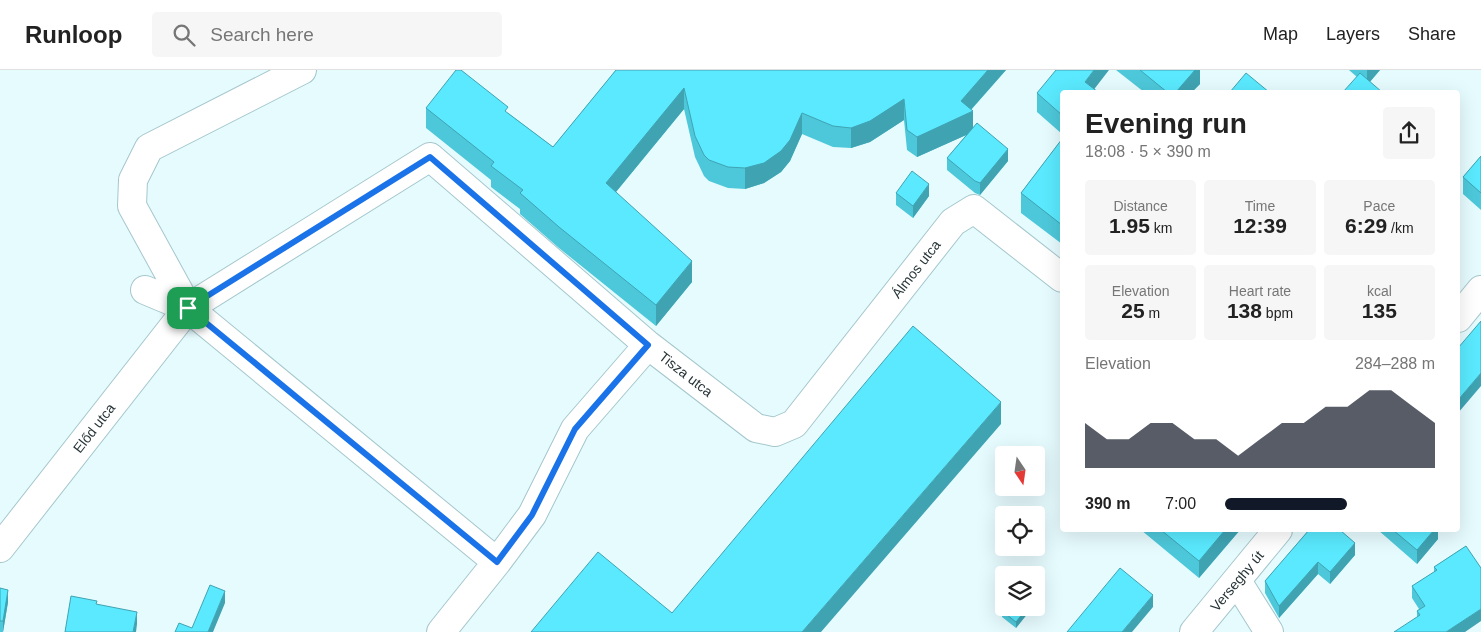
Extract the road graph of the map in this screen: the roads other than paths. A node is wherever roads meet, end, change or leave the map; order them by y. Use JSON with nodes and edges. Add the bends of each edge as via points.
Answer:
{"nodes":[{"id":1,"x":302,"y":70,"type":"edge"},
{"id":2,"x":1060,"y":276,"type":"edge"},
{"id":3,"x":145,"y":290,"type":"dead end"},
{"id":4,"x":1481,"y":290,"type":"edge"},
{"id":5,"x":188,"y":308,"type":"junction"},
{"id":6,"x":1460,"y":316,"type":"edge"},
{"id":7,"x":648,"y":345,"type":"junction"},
{"id":8,"x":794,"y":424,"type":"joint"},
{"id":9,"x":1276,"y":532,"type":"edge"},
{"id":10,"x":0,"y":548,"type":"edge"},
{"id":11,"x":497,"y":562,"type":"junction"},
{"id":12,"x":1238,"y":581,"type":"junction"},
{"id":13,"x":441,"y":632,"type":"edge"},
{"id":14,"x":1194,"y":632,"type":"edge"},
{"id":15,"x":1268,"y":632,"type":"edge"}],
"edges":[{"from":1,"to":5,"type":"street","via":[[149,148],[133,180],[132,206]]},
{"from":2,"to":8,"type":"street","name":"Álmos utca","via":[[974,209],[953,222]]},
{"from":3,"to":5,"type":"street"},
{"from":4,"to":6,"type":"street"},
{"from":5,"to":7,"type":"street","name":"Tisza utca","via":[[430,157]]},
{"from":5,"to":10,"type":"street","name":"Előd utca"},
{"from":5,"to":11,"type":"street"},
{"from":7,"to":8,"type":"street","name":"Tisza utca","via":[[756,428],[775,432]]},
{"from":7,"to":11,"type":"street","via":[[575,429],[532,515]]},
{"from":9,"to":12,"type":"street","name":"Verseghy út"},
{"from":11,"to":13,"type":"street"},
{"from":12,"to":14,"type":"street","name":"Verseghy út"},
{"from":12,"to":15,"type":"street"}]}
